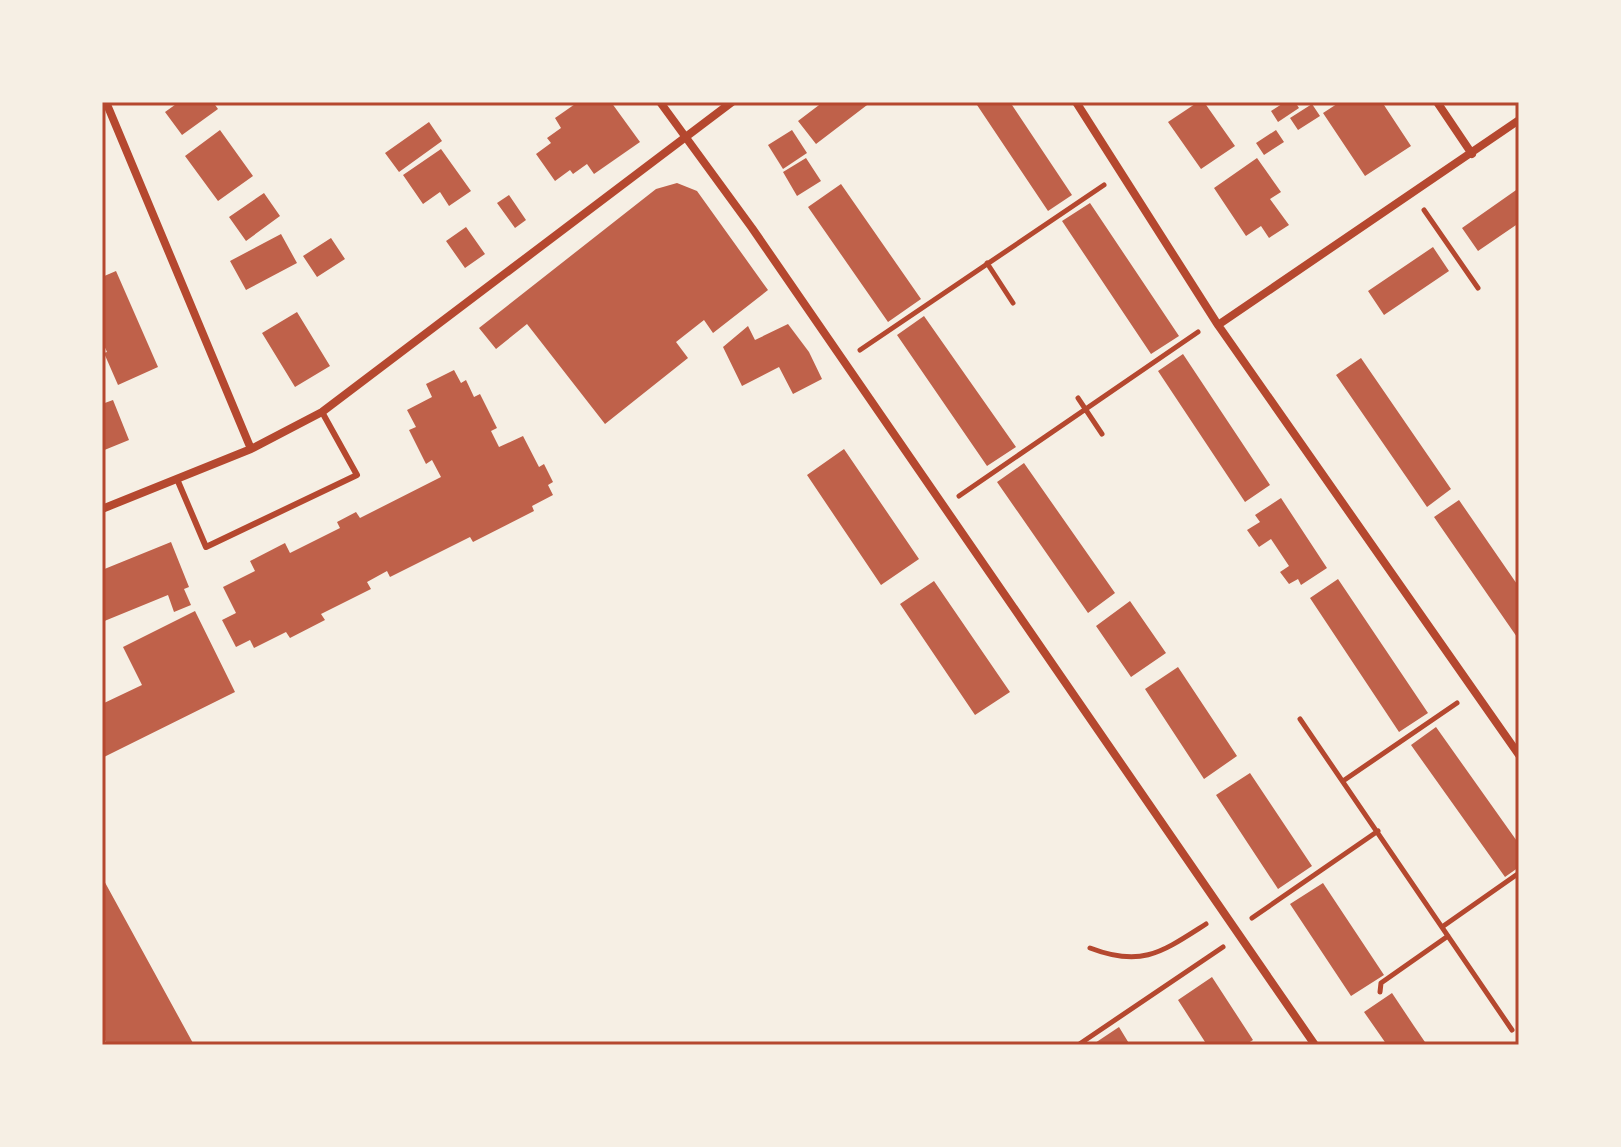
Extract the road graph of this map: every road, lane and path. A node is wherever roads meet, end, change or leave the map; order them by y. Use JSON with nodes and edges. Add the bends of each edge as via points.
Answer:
{"nodes":[{"id":1,"x":106,"y":102,"type":"edge"},
{"id":2,"x":660,"y":102,"type":"edge"},
{"id":3,"x":732,"y":102,"type":"edge"},
{"id":4,"x":1076,"y":102,"type":"edge"},
{"id":5,"x":1437,"y":102,"type":"edge"},
{"id":6,"x":1519,"y":120,"type":"edge"},
{"id":7,"x":685,"y":138,"type":"junction"},
{"id":8,"x":1472,"y":154,"type":"junction"},
{"id":9,"x":1121,"y":173,"type":"junction"},
{"id":10,"x":1413,"y":193,"type":"junction"},
{"id":11,"x":987,"y":263,"type":"junction"},
{"id":12,"x":1478,"y":288,"type":"dead end"},
{"id":13,"x":1013,"y":303,"type":"dead end"},
{"id":14,"x":1217,"y":322,"type":"junction"},
{"id":15,"x":844,"y":361,"type":"junction"},
{"id":16,"x":1078,"y":398,"type":"dead end"},
{"id":17,"x":1085,"y":409,"type":"junction"},
{"id":18,"x":322,"y":412,"type":"junction"},
{"id":19,"x":1102,"y":434,"type":"dead end"},
{"id":20,"x":251,"y":449,"type":"junction"},
{"id":21,"x":177,"y":479,"type":"junction"},
{"id":22,"x":944,"y":506,"type":"junction"},
{"id":23,"x":102,"y":509,"type":"edge"},
{"id":24,"x":1474,"y":692,"type":"junction"},
{"id":25,"x":1300,"y":719,"type":"dead end"},
{"id":26,"x":1519,"y":755,"type":"edge"},
{"id":27,"x":1343,"y":781,"type":"junction"},
{"id":28,"x":1378,"y":831,"type":"junction"},
{"id":29,"x":1519,"y":873,"type":"edge"},
{"id":30,"x":1223,"y":912,"type":"junction"},
{"id":31,"x":1442,"y":927,"type":"junction"},
{"id":32,"x":1237,"y":933,"type":"junction"},
{"id":33,"x":1448,"y":936,"type":"junction"},
{"id":34,"x":1090,"y":948,"type":"dead end"},
{"id":35,"x":1380,"y":992,"type":"dead end"},
{"id":36,"x":1512,"y":1030,"type":"dead end"},
{"id":37,"x":1078,"y":1045,"type":"edge"},
{"id":38,"x":1315,"y":1045,"type":"edge"}],
"edges":[{"from":1,"to":20,"type":"street"},
{"from":2,"to":7,"type":"street"},
{"from":3,"to":7,"type":"street"},
{"from":4,"to":9,"type":"street"},
{"from":5,"to":8,"type":"street"},
{"from":6,"to":8,"type":"street"},
{"from":7,"to":15,"type":"street"},
{"from":7,"to":18,"type":"street"},
{"from":8,"to":10,"type":"street"},
{"from":9,"to":11,"type":"path"},
{"from":9,"to":14,"type":"street"},
{"from":10,"to":12,"type":"path"},
{"from":10,"to":14,"type":"street"},
{"from":11,"to":13,"type":"path"},
{"from":11,"to":15,"type":"path"},
{"from":14,"to":17,"type":"path"},
{"from":14,"to":24,"type":"street"},
{"from":15,"to":22,"type":"street"},
{"from":16,"to":17,"type":"path"},
{"from":17,"to":19,"type":"path"},
{"from":17,"to":22,"type":"path"},
{"from":18,"to":20,"type":"street"},
{"from":18,"to":21,"type":"lane","via":[[357,475],[206,547]]},
{"from":20,"to":21,"type":"street"},
{"from":21,"to":23,"type":"street"},
{"from":22,"to":30,"type":"street"},
{"from":24,"to":26,"type":"street"},
{"from":24,"to":27,"type":"path"},
{"from":25,"to":27,"type":"path"},
{"from":27,"to":28,"type":"path"},
{"from":28,"to":31,"type":"path"},
{"from":28,"to":32,"type":"path"},
{"from":29,"to":31,"type":"path"},
{"from":30,"to":32,"type":"street"},
{"from":30,"to":34,"type":"path","via":[[1161,953],[1136,959]]},
{"from":31,"to":33,"type":"path"},
{"from":32,"to":37,"type":"path"},
{"from":32,"to":38,"type":"street"},
{"from":33,"to":35,"type":"path","via":[[1381,983]]},
{"from":33,"to":36,"type":"path"}]}
